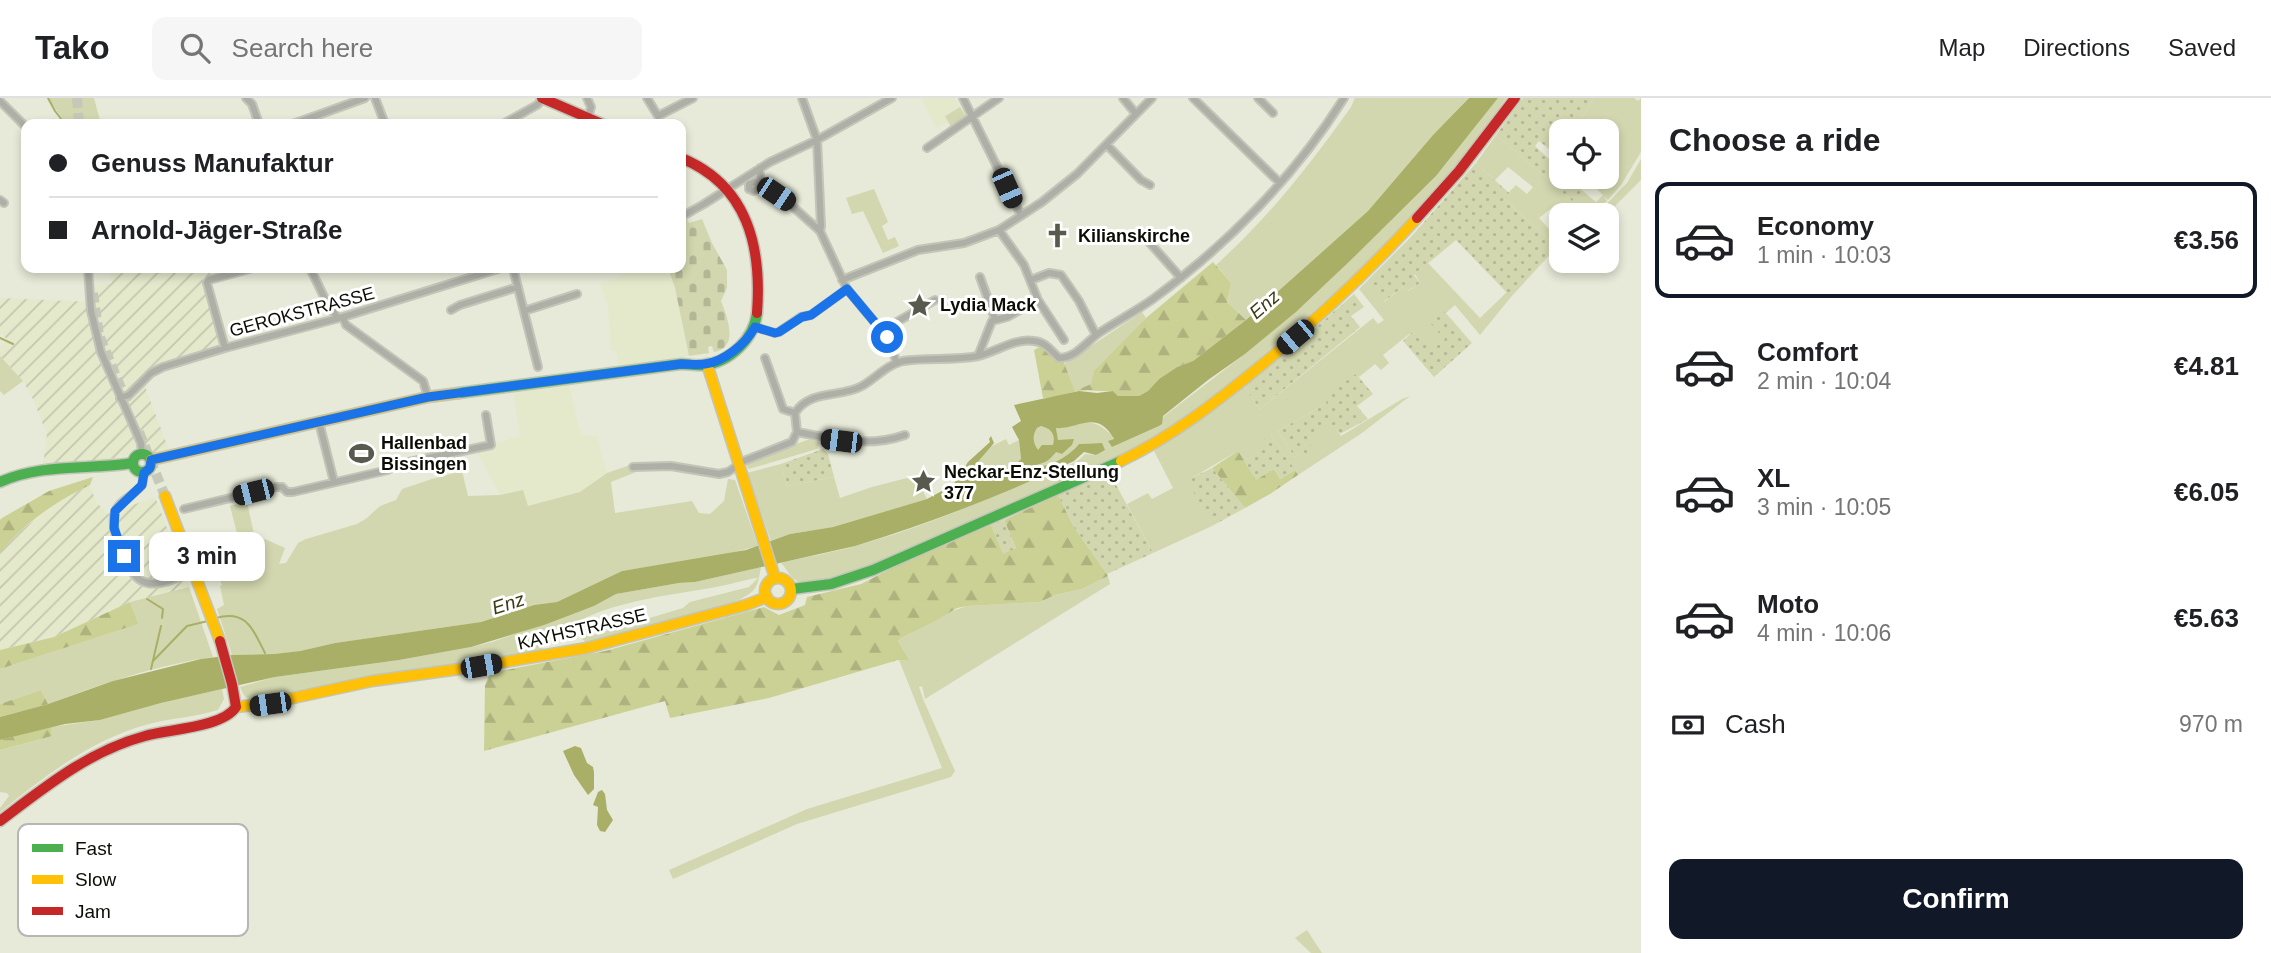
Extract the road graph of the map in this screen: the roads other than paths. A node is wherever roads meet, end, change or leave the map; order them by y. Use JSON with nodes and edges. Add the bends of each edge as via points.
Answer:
{"nodes":[{"id":1,"x":246,"y":98,"type":"edge"},
{"id":2,"x":365,"y":98,"type":"edge"},
{"id":3,"x":375,"y":98,"type":"edge"},
{"id":4,"x":543,"y":98,"type":"edge"},
{"id":5,"x":587,"y":98,"type":"edge"},
{"id":6,"x":647,"y":98,"type":"edge"},
{"id":7,"x":693,"y":98,"type":"edge"},
{"id":8,"x":802,"y":98,"type":"edge"},
{"id":9,"x":892,"y":98,"type":"edge"},
{"id":10,"x":963,"y":98,"type":"edge"},
{"id":11,"x":999,"y":98,"type":"edge"},
{"id":12,"x":1123,"y":98,"type":"edge"},
{"id":13,"x":1152,"y":98,"type":"edge"},
{"id":14,"x":1194,"y":98,"type":"edge"},
{"id":15,"x":1258,"y":98,"type":"edge"},
{"id":16,"x":1343,"y":98,"type":"edge"},
{"id":17,"x":1515,"y":98,"type":"edge"},
{"id":18,"x":0,"y":101,"type":"edge"},
{"id":19,"x":4,"y":110,"type":"edge"},
{"id":20,"x":1273,"y":113,"type":"dead end"},
{"id":21,"x":1136,"y":114,"type":"junction"},
{"id":22,"x":319,"y":115,"type":"junction"},
{"id":23,"x":974,"y":117,"type":"junction"},
{"id":24,"x":588,"y":118,"type":"joint"},
{"id":25,"x":257,"y":119,"type":"edge"},
{"id":26,"x":307,"y":119,"type":"edge"},
{"id":27,"x":321,"y":119,"type":"edge"},
{"id":28,"x":383,"y":119,"type":"edge"},
{"id":29,"x":512,"y":119,"type":"edge"},
{"id":30,"x":21,"y":123,"type":"edge"},
{"id":31,"x":817,"y":140,"type":"junction"},
{"id":32,"x":1107,"y":145,"type":"junction"},
{"id":33,"x":927,"y":148,"type":"dead end"},
{"id":34,"x":686,"y":160,"type":"edge"},
{"id":35,"x":760,"y":168,"type":"junction"},
{"id":36,"x":1280,"y":183,"type":"junction"},
{"id":37,"x":1150,"y":185,"type":"dead end"},
{"id":38,"x":727,"y":190,"type":"junction"},
{"id":39,"x":686,"y":214,"type":"edge"},
{"id":40,"x":1021,"y":215,"type":"junction"},
{"id":41,"x":999,"y":230,"type":"junction"},
{"id":42,"x":820,"y":231,"type":"junction"},
{"id":43,"x":1149,"y":242,"type":"dead end"},
{"id":44,"x":88,"y":273,"type":"edge"},
{"id":45,"x":229,"y":273,"type":"edge"},
{"id":46,"x":312,"y":273,"type":"edge"},
{"id":47,"x":485,"y":273,"type":"edge"},
{"id":48,"x":514,"y":273,"type":"edge"},
{"id":49,"x":980,"y":277,"type":"dead end"},
{"id":50,"x":1181,"y":278,"type":"junction"},
{"id":51,"x":842,"y":280,"type":"junction"},
{"id":52,"x":1031,"y":280,"type":"junction"},
{"id":53,"x":518,"y":287,"type":"junction"},
{"id":54,"x":847,"y":289,"type":"junction"},
{"id":55,"x":577,"y":294,"type":"dead end"},
{"id":56,"x":935,"y":300,"type":"dead end"},
{"id":57,"x":1038,"y":300,"type":"junction"},
{"id":58,"x":451,"y":310,"type":"dead end"},
{"id":59,"x":524,"y":311,"type":"junction"},
{"id":60,"x":340,"y":317,"type":"junction"},
{"id":61,"x":995,"y":319,"type":"junction"},
{"id":62,"x":755,"y":327,"type":"junction"},
{"id":63,"x":881,"y":331,"type":"junction"},
{"id":64,"x":1096,"y":335,"type":"junction"},
{"id":65,"x":1064,"y":340,"type":"dead end"},
{"id":66,"x":225,"y":348,"type":"junction"},
{"id":67,"x":978,"y":356,"type":"junction"},
{"id":68,"x":765,"y":358,"type":"dead end"},
{"id":69,"x":897,"y":363,"type":"junction"},
{"id":70,"x":707,"y":364,"type":"junction"},
{"id":71,"x":538,"y":367,"type":"dead end"},
{"id":72,"x":428,"y":397,"type":"junction"},
{"id":73,"x":120,"y":398,"type":"junction"},
{"id":74,"x":796,"y":413,"type":"junction"},
{"id":75,"x":486,"y":415,"type":"dead end"},
{"id":76,"x":319,"y":422,"type":"junction"},
{"id":77,"x":797,"y":432,"type":"junction"},
{"id":78,"x":905,"y":435,"type":"dead end"},
{"id":79,"x":142,"y":454,"type":"junction"},
{"id":80,"x":151,"y":460,"type":"junction"},
{"id":81,"x":133,"y":463,"type":"junction"},
{"id":82,"x":738,"y":464,"type":"junction"},
{"id":83,"x":633,"y":467,"type":"dead end"},
{"id":84,"x":144,"y":473,"type":"junction"},
{"id":85,"x":0,"y":482,"type":"edge"},
{"id":86,"x":334,"y":482,"type":"junction"},
{"id":87,"x":165,"y":496,"type":"tunnel mouth"},
{"id":88,"x":184,"y":509,"type":"dead end"},
{"id":89,"x":195,"y":570,"type":"junction"},
{"id":90,"x":775,"y":576,"type":"junction"},
{"id":91,"x":792,"y":589,"type":"junction"},
{"id":92,"x":766,"y":597,"type":"junction"},
{"id":93,"x":236,"y":705,"type":"junction"},
{"id":94,"x":0,"y":821,"type":"edge"}],
"edges":[{"from":1,"to":25,"type":"street"},
{"from":2,"to":22,"type":"street"},
{"from":3,"to":28,"type":"street"},
{"from":4,"to":24,"type":"main road"},
{"from":4,"to":29,"type":"street"},
{"from":5,"to":24,"type":"street","via":[[591,107]]},
{"from":6,"to":7,"type":"street","via":[[658,116]]},
{"from":8,"to":31,"type":"street"},
{"from":9,"to":31,"type":"street"},
{"from":10,"to":23,"type":"street"},
{"from":11,"to":23,"type":"street"},
{"from":12,"to":21,"type":"street"},
{"from":13,"to":21,"type":"street"},
{"from":14,"to":36,"type":"street"},
{"from":15,"to":20,"type":"street"},
{"from":16,"to":36,"type":"street"},
{"from":17,"to":91,"type":"main road","via":[[1443,191],[1371,269],[1275,353],[1180,427],[1115,463],[892,561],[824,586]]},
{"from":18,"to":19,"type":"street"},
{"from":19,"to":30,"type":"street"},
{"from":21,"to":32,"type":"street"},
{"from":22,"to":26,"type":"street"},
{"from":22,"to":27,"type":"street"},
{"from":23,"to":33,"type":"street"},
{"from":23,"to":40,"type":"street"},
{"from":31,"to":35,"type":"street"},
{"from":31,"to":42,"type":"street"},
{"from":32,"to":37,"type":"street"},
{"from":32,"to":40,"type":"street","via":[[1055,192]]},
{"from":34,"to":38,"type":"main road","via":[[713,174]]},
{"from":35,"to":38,"type":"street"},
{"from":35,"to":42,"type":"street","via":[[759,185]]},
{"from":36,"to":50,"type":"street"},
{"from":38,"to":39,"type":"street"},
{"from":38,"to":62,"type":"main road","via":[[743,214],[754,244],[758,276]]},
{"from":40,"to":41,"type":"street"},
{"from":41,"to":51,"type":"street","via":[[964,243],[918,250]]},
{"from":41,"to":52,"type":"street"},
{"from":42,"to":51,"type":"street"},
{"from":43,"to":50,"type":"street"},
{"from":44,"to":73,"type":"street","via":[[101,352]]},
{"from":45,"to":66,"type":"street","via":[[207,283]]},
{"from":46,"to":60,"type":"street"},
{"from":47,"to":60,"type":"street","name":"GEROKSTRASSE"},
{"from":48,"to":53,"type":"street"},
{"from":49,"to":61,"type":"street"},
{"from":50,"to":64,"type":"street"},
{"from":51,"to":54,"type":"street"},
{"from":52,"to":57,"type":"street"},
{"from":52,"to":64,"type":"street","via":[[1049,273],[1061,275]]},
{"from":53,"to":58,"type":"street"},
{"from":53,"to":59,"type":"street"},
{"from":54,"to":62,"type":"street","via":[[779,332]]},
{"from":54,"to":63,"type":"street"},
{"from":55,"to":59,"type":"street"},
{"from":56,"to":63,"type":"street"},
{"from":57,"to":61,"type":"street"},
{"from":57,"to":65,"type":"street"},
{"from":59,"to":71,"type":"street"},
{"from":60,"to":66,"type":"street","name":"GEROKSTRASSE"},
{"from":60,"to":72,"type":"street","via":[[423,381]]},
{"from":61,"to":67,"type":"street"},
{"from":62,"to":70,"type":"main road","via":[[740,347]]},
{"from":63,"to":69,"type":"street"},
{"from":64,"to":67,"type":"street","via":[[1066,358],[1059,358],[1047,345],[1028,340]]},
{"from":66,"to":73,"type":"street","name":"GEROKSTRASSE","via":[[163,366]]},
{"from":67,"to":69,"type":"street"},
{"from":68,"to":74,"type":"street","via":[[783,409]]},
{"from":69,"to":74,"type":"street","via":[[858,388],[809,400]]},
{"from":70,"to":72,"type":"main road"},
{"from":70,"to":82,"type":"main road"},
{"from":72,"to":76,"type":"main road"},
{"from":73,"to":79,"type":"street"},
{"from":74,"to":77,"type":"street"},
{"from":75,"to":86,"type":"street","via":[[491,445]]},
{"from":76,"to":80,"type":"main road"},
{"from":76,"to":86,"type":"street"},
{"from":77,"to":78,"type":"street","via":[[864,443]]},
{"from":77,"to":82,"type":"street","via":[[786,445]]},
{"from":79,"to":80,"type":"main road"},
{"from":79,"to":81,"type":"main road"},
{"from":80,"to":84,"type":"main road"},
{"from":81,"to":84,"type":"main road","via":[[135,470]]},
{"from":81,"to":85,"type":"main road","via":[[44,468]]},
{"from":82,"to":83,"type":"street","via":[[719,474],[671,466]]},
{"from":82,"to":90,"type":"main road"},
{"from":84,"to":89,"type":"street","via":[[142,485],[114,515],[124,556],[139,579],[151,583]]},
{"from":86,"to":88,"type":"street","via":[[293,492],[276,487]]},
{"from":87,"to":89,"type":"main road"},
{"from":89,"to":93,"type":"main road"},
{"from":90,"to":91,"type":"main road"},
{"from":90,"to":92,"type":"main road","via":[[766,585]]},
{"from":91,"to":92,"type":"main road","via":[[784,603]]},
{"from":92,"to":93,"type":"main road","name":"KAYHSTRASSE","via":[[587,648],[372,681],[270,704]]},
{"from":93,"to":94,"type":"main road","via":[[219,720],[144,736],[103,751],[47,784]]}]}
